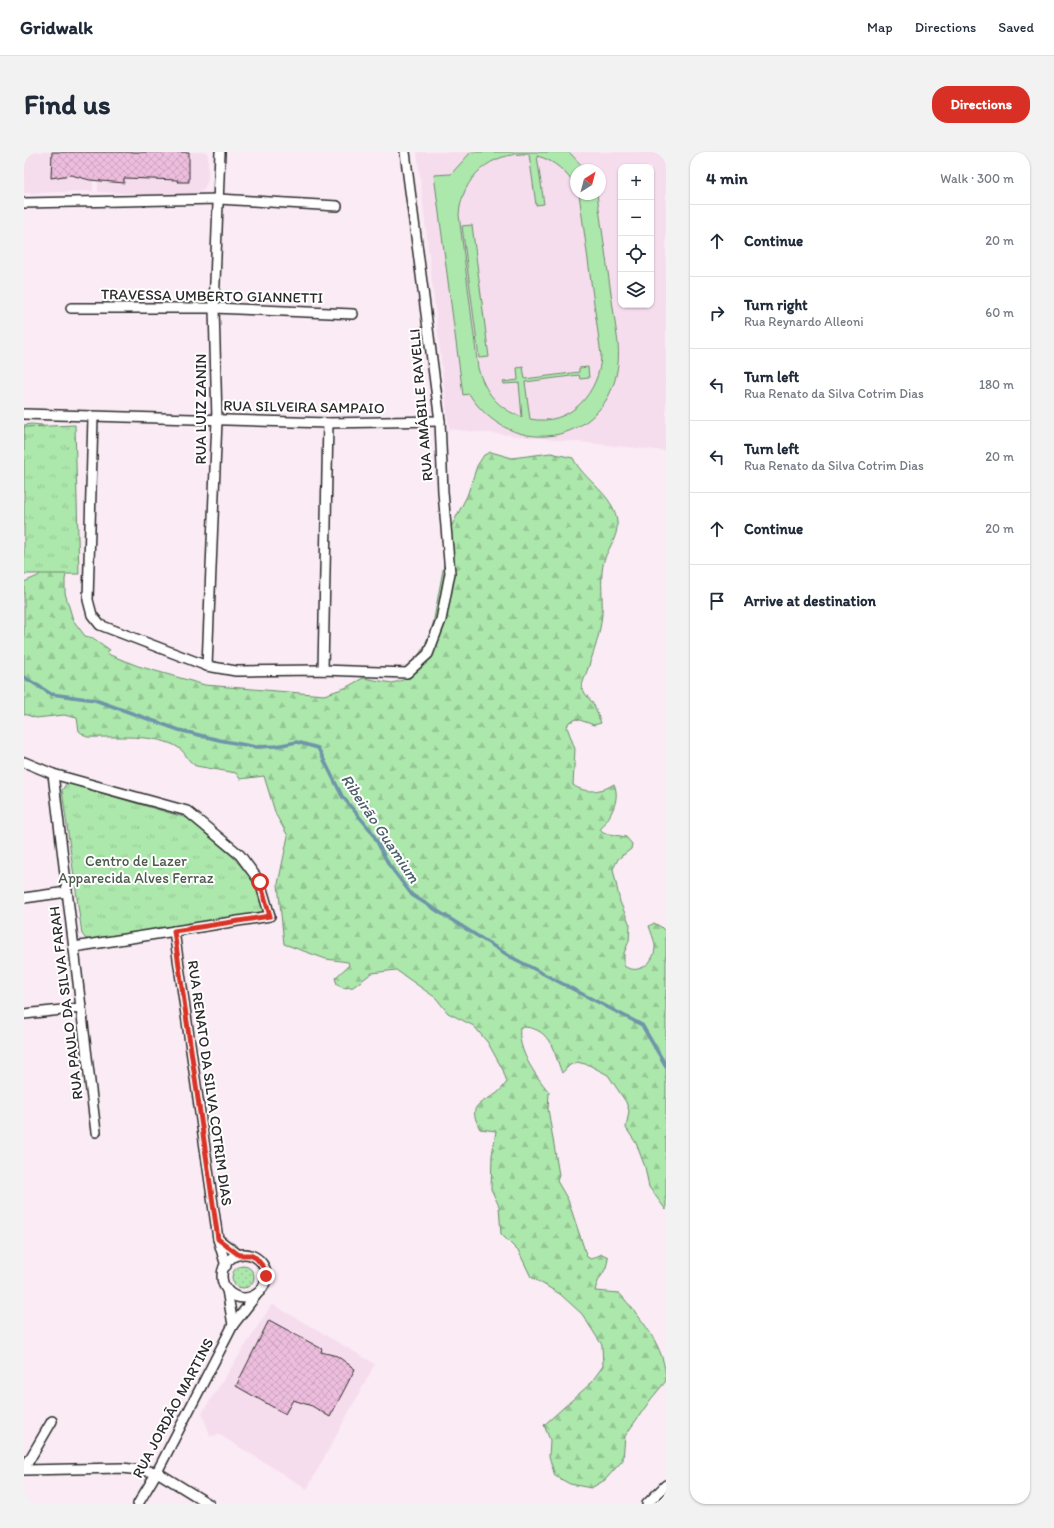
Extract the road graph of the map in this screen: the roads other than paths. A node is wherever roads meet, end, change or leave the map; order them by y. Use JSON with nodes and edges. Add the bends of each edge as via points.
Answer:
{"nodes":[{"id":1,"x":220,"y":152,"type":"edge"},
{"id":2,"x":405,"y":152,"type":"edge"},
{"id":3,"x":219,"y":199,"type":"junction"},
{"id":4,"x":24,"y":204,"type":"edge"},
{"id":5,"x":337,"y":206,"type":"dead end"},
{"id":6,"x":71,"y":308,"type":"dead end"},
{"id":7,"x":214,"y":308,"type":"junction"},
{"id":8,"x":353,"y":314,"type":"dead end"},
{"id":9,"x":24,"y":414,"type":"edge"},
{"id":10,"x":93,"y":417,"type":"junction"},
{"id":11,"x":217,"y":420,"type":"junction"},
{"id":12,"x":440,"y":421,"type":"junction"},
{"id":13,"x":328,"y":423,"type":"junction"},
{"id":14,"x":207,"y":666,"type":"junction"},
{"id":15,"x":323,"y":670,"type":"junction"},
{"id":16,"x":24,"y":762,"type":"edge"},
{"id":17,"x":53,"y":774,"type":"junction"},
{"id":18,"x":67,"y":892,"type":"junction"},
{"id":19,"x":24,"y":898,"type":"edge"},
{"id":20,"x":174,"y":931,"type":"junction"},
{"id":21,"x":74,"y":947,"type":"junction"},
{"id":22,"x":81,"y":1008,"type":"junction"},
{"id":23,"x":24,"y":1014,"type":"edge"},
{"id":24,"x":96,"y":1132,"type":"dead end"},
{"id":25,"x":218,"y":1239,"type":"junction"},
{"id":26,"x":239,"y":1255,"type":"junction"},
{"id":27,"x":226,"y":1266,"type":"junction"},
{"id":28,"x":227,"y":1290,"type":"junction"},
{"id":29,"x":257,"y":1294,"type":"junction"},
{"id":30,"x":233,"y":1325,"type":"junction"},
{"id":31,"x":52,"y":1421,"type":"dead end"},
{"id":32,"x":24,"y":1469,"type":"edge"},
{"id":33,"x":157,"y":1472,"type":"junction"},
{"id":34,"x":666,"y":1485,"type":"edge"},
{"id":35,"x":138,"y":1504,"type":"edge"},
{"id":36,"x":209,"y":1504,"type":"edge"},
{"id":37,"x":647,"y":1504,"type":"edge"}],
"edges":[{"from":1,"to":3,"type":"street","name":"RUA LUIZ ZANIN"},
{"from":2,"to":12,"type":"street","name":"RUA AMÁBILE RAVELLI"},
{"from":3,"to":4,"type":"street"},
{"from":3,"to":5,"type":"street"},
{"from":3,"to":7,"type":"street","name":"RUA LUIZ ZANIN"},
{"from":6,"to":7,"type":"street","name":"TRAVESSA UMBERTO GIANNETTI"},
{"from":7,"to":8,"type":"street","name":"TRAVESSA UMBERTO GIANNETTI"},
{"from":7,"to":11,"type":"street","name":"RUA LUIZ ZANIN"},
{"from":9,"to":10,"type":"street","name":"RUA SILVEIRA SAMPAIO"},
{"from":10,"to":11,"type":"street","name":"RUA SILVEIRA SAMPAIO"},
{"from":10,"to":14,"type":"street","via":[[88,600],[92,615],[100,625]]},
{"from":11,"to":13,"type":"street","name":"RUA SILVEIRA SAMPAIO"},
{"from":11,"to":14,"type":"street","name":"RUA LUIZ ZANIN"},
{"from":12,"to":13,"type":"street","name":"RUA SILVEIRA SAMPAIO"},
{"from":12,"to":15,"type":"street","name":"RUA AMÁBILE RAVELLI","via":[[450,572],[441,620],[428,654],[406,673]]},
{"from":13,"to":15,"type":"street"},
{"from":14,"to":15,"type":"street","via":[[236,671]]},
{"from":16,"to":17,"type":"street"},
{"from":17,"to":18,"type":"street","name":"RUA PAULO DA SILVA FARAH"},
{"from":17,"to":20,"type":"street","via":[[187,811],[240,855],[260,882],[270,916]]},
{"from":18,"to":19,"type":"street"},
{"from":18,"to":21,"type":"street","name":"RUA PAULO DA SILVA FARAH"},
{"from":20,"to":21,"type":"street"},
{"from":20,"to":25,"type":"street","name":"RUA RENATO DA SILVA COTRIM DIAS"},
{"from":21,"to":22,"type":"street","name":"RUA PAULO DA SILVA FARAH"},
{"from":22,"to":23,"type":"street"},
{"from":22,"to":24,"type":"street","name":"RUA PAULO DA SILVA FARAH"},
{"from":25,"to":26,"type":"street"},
{"from":25,"to":27,"type":"street","name":"RUA RENATO DA SILVA COTRIM DIAS"},
{"from":26,"to":27,"type":"street"},
{"from":26,"to":29,"type":"street","via":[[256,1258],[265,1269],[265,1283]]},
{"from":27,"to":28,"type":"street","via":[[223,1278]]},
{"from":28,"to":29,"type":"street","via":[[244,1298]]},
{"from":28,"to":30,"type":"street"},
{"from":29,"to":30,"type":"street","name":"RUA JORDÃO MARTINS"},
{"from":30,"to":33,"type":"street","name":"RUA JORDÃO MARTINS"},
{"from":31,"to":32,"type":"street"},
{"from":32,"to":33,"type":"street","via":[[122,1468]]},
{"from":33,"to":35,"type":"street","name":"RUA JORDÃO MARTINS"},
{"from":33,"to":36,"type":"street"},
{"from":34,"to":37,"type":"street"}]}
